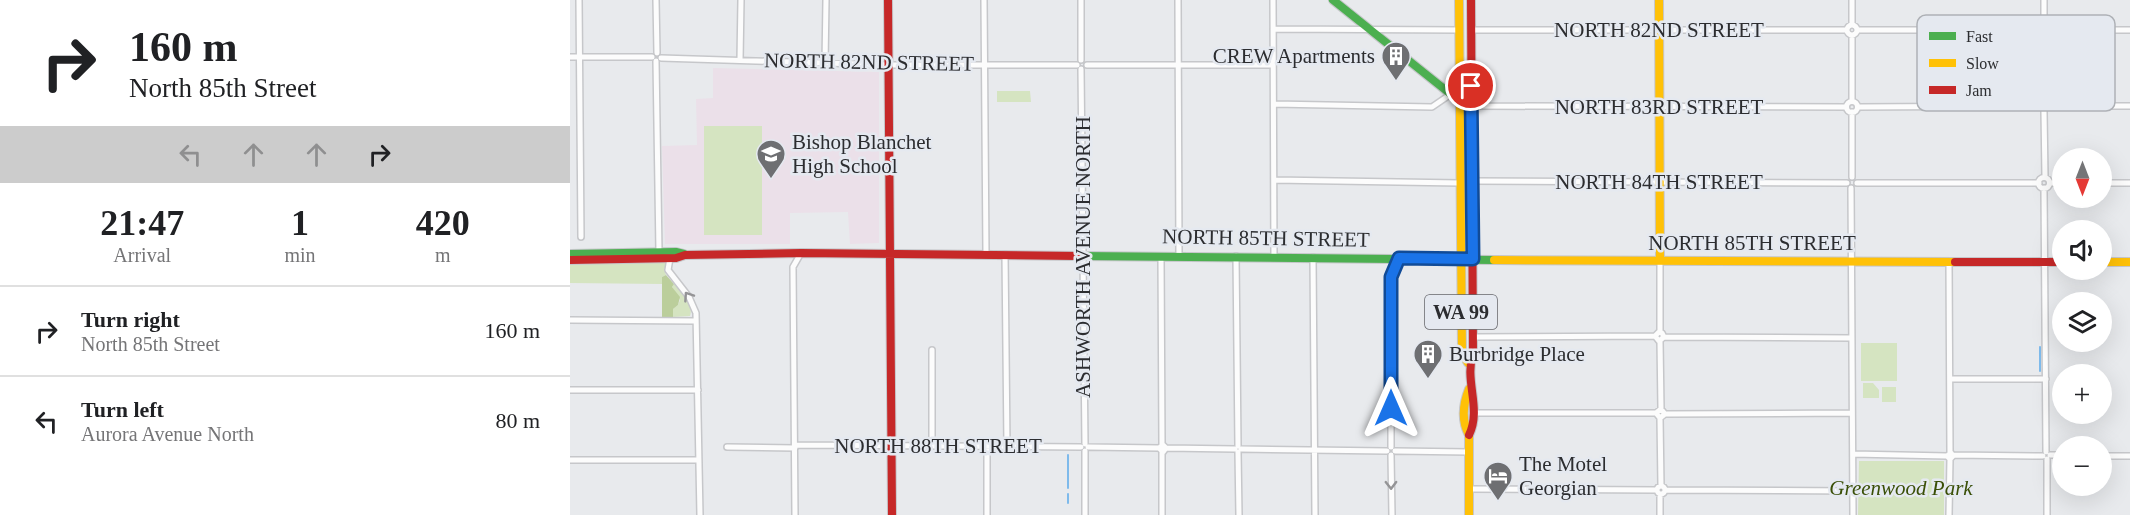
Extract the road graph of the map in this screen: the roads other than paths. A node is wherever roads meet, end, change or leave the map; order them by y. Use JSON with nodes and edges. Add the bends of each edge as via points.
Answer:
{"nodes":[{"id":1,"x":579,"y":0,"type":"edge"},
{"id":2,"x":656,"y":0,"type":"edge"},
{"id":3,"x":741,"y":0,"type":"edge"},
{"id":4,"x":826,"y":0,"type":"edge"},
{"id":5,"x":888,"y":0,"type":"edge"},
{"id":6,"x":984,"y":0,"type":"edge"},
{"id":7,"x":1081,"y":0,"type":"edge"},
{"id":8,"x":1178,"y":0,"type":"edge"},
{"id":9,"x":1273,"y":0,"type":"edge"},
{"id":10,"x":1333,"y":0,"type":"edge"},
{"id":11,"x":1460,"y":0,"type":"edge"},
{"id":12,"x":1471,"y":0,"type":"edge"},
{"id":13,"x":1659,"y":0,"type":"edge"},
{"id":14,"x":1852,"y":0,"type":"edge"},
{"id":15,"x":2044,"y":0,"type":"edge"},
{"id":16,"x":2044,"y":15,"type":"edge"},
{"id":17,"x":1852,"y":28,"type":"junction"},
{"id":18,"x":1273,"y":29,"type":"junction"},
{"id":19,"x":1369,"y":29,"type":"junction"},
{"id":20,"x":1917,"y":29,"type":"edge"},
{"id":21,"x":1460,"y":30,"type":"junction"},
{"id":22,"x":1471,"y":30,"type":"junction"},
{"id":23,"x":1660,"y":30,"type":"junction"},
{"id":24,"x":570,"y":57,"type":"edge"},
{"id":25,"x":579,"y":57,"type":"junction"},
{"id":26,"x":656,"y":57,"type":"junction"},
{"id":27,"x":740,"y":60,"type":"junction"},
{"id":28,"x":1082,"y":60,"type":"junction"},
{"id":29,"x":825,"y":63,"type":"junction"},
{"id":30,"x":889,"y":64,"type":"junction"},
{"id":31,"x":984,"y":64,"type":"junction"},
{"id":32,"x":1087,"y":65,"type":"junction"},
{"id":33,"x":1177,"y":65,"type":"junction"},
{"id":34,"x":1273,"y":65,"type":"junction"},
{"id":35,"x":1079,"y":67,"type":"junction"},
{"id":36,"x":1451,"y":94,"type":"junction"},
{"id":37,"x":1460,"y":99,"type":"junction"},
{"id":38,"x":1852,"y":101,"type":"junction"},
{"id":39,"x":1274,"y":104,"type":"junction"},
{"id":40,"x":1472,"y":104,"type":"junction"},
{"id":41,"x":1917,"y":106,"type":"edge"},
{"id":42,"x":1659,"y":107,"type":"junction"},
{"id":43,"x":1846,"y":107,"type":"junction"},
{"id":44,"x":1858,"y":107,"type":"junction"},
{"id":45,"x":2044,"y":111,"type":"edge"},
{"id":46,"x":1852,"y":112,"type":"junction"},
{"id":47,"x":1852,"y":177,"type":"junction"},
{"id":48,"x":2044,"y":177,"type":"junction"},
{"id":49,"x":1274,"y":180,"type":"junction"},
{"id":50,"x":1472,"y":181,"type":"junction"},
{"id":51,"x":1660,"y":182,"type":"junction"},
{"id":52,"x":1460,"y":183,"type":"junction"},
{"id":53,"x":1857,"y":183,"type":"junction"},
{"id":54,"x":2039,"y":183,"type":"junction"},
{"id":55,"x":2050,"y":183,"type":"joint"},
{"id":56,"x":2112,"y":183,"type":"edge"},
{"id":57,"x":2130,"y":183,"type":"edge"},
{"id":58,"x":1849,"y":185,"type":"junction"},
{"id":59,"x":2044,"y":188,"type":"junction"},
{"id":60,"x":581,"y":237,"type":"dead end"},
{"id":61,"x":659,"y":252,"type":"junction"},
{"id":62,"x":801,"y":253,"type":"junction"},
{"id":63,"x":570,"y":254,"type":"edge"},
{"id":64,"x":890,"y":254,"type":"junction"},
{"id":65,"x":986,"y":254,"type":"junction"},
{"id":66,"x":1005,"y":254,"type":"junction"},
{"id":67,"x":686,"y":255,"type":"junction"},
{"id":68,"x":1082,"y":255,"type":"junction"},
{"id":69,"x":1161,"y":255,"type":"junction"},
{"id":70,"x":1179,"y":256,"type":"junction"},
{"id":71,"x":1236,"y":256,"type":"junction"},
{"id":72,"x":1274,"y":256,"type":"junction"},
{"id":73,"x":1313,"y":257,"type":"junction"},
{"id":74,"x":670,"y":258,"type":"junction"},
{"id":75,"x":1399,"y":258,"type":"junction"},
{"id":76,"x":1460,"y":258,"type":"junction"},
{"id":77,"x":1473,"y":259,"type":"junction"},
{"id":78,"x":570,"y":260,"type":"edge"},
{"id":79,"x":1660,"y":261,"type":"junction"},
{"id":80,"x":1851,"y":261,"type":"junction"},
{"id":81,"x":1949,"y":261,"type":"junction"},
{"id":82,"x":2045,"y":262,"type":"junction"},
{"id":83,"x":2052,"y":262,"type":"edge"},
{"id":84,"x":2112,"y":262,"type":"edge"},
{"id":85,"x":2130,"y":262,"type":"edge"},
{"id":86,"x":570,"y":320,"type":"edge"},
{"id":87,"x":696,"y":321,"type":"junction"},
{"id":88,"x":1660,"y":337,"type":"junction"},
{"id":89,"x":1473,"y":338,"type":"junction"},
{"id":90,"x":1852,"y":338,"type":"junction"},
{"id":91,"x":932,"y":350,"type":"dead end"},
{"id":92,"x":1468,"y":363,"type":"junction"},
{"id":93,"x":1950,"y":379,"type":"junction"},
{"id":94,"x":2046,"y":379,"type":"junction"},
{"id":95,"x":1469,"y":389,"type":"junction"},
{"id":96,"x":570,"y":390,"type":"edge"},
{"id":97,"x":698,"y":390,"type":"junction"},
{"id":98,"x":1474,"y":413,"type":"junction"},
{"id":99,"x":1852,"y":413,"type":"junction"},
{"id":100,"x":1660,"y":414,"type":"junction"},
{"id":101,"x":1469,"y":435,"type":"junction"},
{"id":102,"x":795,"y":446,"type":"junction"},
{"id":103,"x":892,"y":446,"type":"junction"},
{"id":104,"x":932,"y":446,"type":"junction"},
{"id":105,"x":987,"y":446,"type":"junction"},
{"id":106,"x":1007,"y":446,"type":"junction"},
{"id":107,"x":727,"y":447,"type":"dead end"},
{"id":108,"x":1085,"y":447,"type":"junction"},
{"id":109,"x":1162,"y":448,"type":"junction"},
{"id":110,"x":1238,"y":449,"type":"junction"},
{"id":111,"x":1315,"y":450,"type":"junction"},
{"id":112,"x":1391,"y":451,"type":"junction"},
{"id":113,"x":1469,"y":452,"type":"junction"},
{"id":114,"x":1853,"y":454,"type":"junction"},
{"id":115,"x":2046,"y":455,"type":"junction"},
{"id":116,"x":2052,"y":455,"type":"edge"},
{"id":117,"x":1950,"y":456,"type":"junction"},
{"id":118,"x":2112,"y":456,"type":"edge"},
{"id":119,"x":2130,"y":456,"type":"edge"},
{"id":120,"x":570,"y":460,"type":"edge"},
{"id":121,"x":699,"y":460,"type":"junction"},
{"id":122,"x":1469,"y":489,"type":"junction"},
{"id":123,"x":1661,"y":490,"type":"junction"},
{"id":124,"x":1853,"y":491,"type":"junction"},
{"id":125,"x":700,"y":515,"type":"edge"},
{"id":126,"x":795,"y":515,"type":"edge"},
{"id":127,"x":892,"y":515,"type":"edge"},
{"id":128,"x":987,"y":515,"type":"edge"},
{"id":129,"x":1085,"y":515,"type":"edge"},
{"id":130,"x":1162,"y":515,"type":"edge"},
{"id":131,"x":1239,"y":515,"type":"edge"},
{"id":132,"x":1315,"y":515,"type":"edge"},
{"id":133,"x":1392,"y":515,"type":"edge"},
{"id":134,"x":1469,"y":515,"type":"edge"},
{"id":135,"x":1660,"y":515,"type":"edge"},
{"id":136,"x":1853,"y":515,"type":"edge"},
{"id":137,"x":1949,"y":515,"type":"edge"},
{"id":138,"x":2047,"y":515,"type":"edge"}],
"edges":[{"from":1,"to":25,"type":"street"},
{"from":2,"to":26,"type":"street"},
{"from":3,"to":27,"type":"street"},
{"from":4,"to":29,"type":"street"},
{"from":5,"to":30,"type":"main road"},
{"from":6,"to":31,"type":"street"},
{"from":7,"to":28,"type":"street"},
{"from":8,"to":33,"type":"street"},
{"from":9,"to":18,"type":"street"},
{"from":10,"to":19,"type":"main road"},
{"from":11,"to":21,"type":"main road","number":"WA 99"},
{"from":12,"to":22,"type":"main road","number":"WA 99"},
{"from":13,"to":23,"type":"main road"},
{"from":14,"to":17,"type":"street"},
{"from":15,"to":16,"type":"street"},
{"from":17,"to":20,"type":"street","name":"NORTH 82ND STREET"},
{"from":17,"to":23,"type":"street","name":"NORTH 82ND STREET"},
{"from":17,"to":38,"type":"street","via":[[1848,33],[1852,35]]},
{"from":18,"to":19,"type":"street"},
{"from":18,"to":34,"type":"street"},
{"from":19,"to":21,"type":"street"},
{"from":19,"to":36,"type":"main road"},
{"from":21,"to":37,"type":"main road","number":"WA 99"},
{"from":22,"to":23,"type":"street","name":"NORTH 82ND STREET"},
{"from":22,"to":40,"type":"main road","number":"WA 99"},
{"from":23,"to":42,"type":"main road"},
{"from":24,"to":25,"type":"street","name":"NORTH 82ND STREET"},
{"from":25,"to":26,"type":"street","name":"NORTH 82ND STREET"},
{"from":25,"to":60,"type":"street"},
{"from":26,"to":27,"type":"street","name":"NORTH 82ND STREET"},
{"from":26,"to":61,"type":"street"},
{"from":27,"to":29,"type":"street","name":"NORTH 82ND STREET"},
{"from":28,"to":32,"type":"street"},
{"from":28,"to":35,"type":"street","via":[[1078,61]]},
{"from":29,"to":30,"type":"street","name":"NORTH 82ND STREET"},
{"from":30,"to":31,"type":"street","name":"NORTH 82ND STREET"},
{"from":30,"to":64,"type":"main road"},
{"from":31,"to":35,"type":"street","name":"NORTH 82ND STREET"},
{"from":31,"to":65,"type":"street"},
{"from":32,"to":33,"type":"street"},
{"from":32,"to":35,"type":"street"},
{"from":33,"to":34,"type":"street"},
{"from":33,"to":70,"type":"street"},
{"from":34,"to":39,"type":"street"},
{"from":35,"to":68,"type":"street","name":"ASHWORTH AVENUE NORTH"},
{"from":36,"to":37,"type":"main road"},
{"from":36,"to":39,"type":"street","via":[[1431,107]]},
{"from":37,"to":40,"type":"main road"},
{"from":37,"to":52,"type":"main road","number":"WA 99"},
{"from":38,"to":43,"type":"street"},
{"from":38,"to":44,"type":"street"},
{"from":39,"to":49,"type":"street"},
{"from":40,"to":42,"type":"street","name":"NORTH 83RD STREET"},
{"from":40,"to":50,"type":"main road","number":"WA 99"},
{"from":41,"to":44,"type":"street"},
{"from":42,"to":43,"type":"street","name":"NORTH 83RD STREET"},
{"from":42,"to":51,"type":"main road"},
{"from":43,"to":46,"type":"street"},
{"from":44,"to":46,"type":"street"},
{"from":45,"to":48,"type":"street"},
{"from":46,"to":47,"type":"street"},
{"from":47,"to":53,"type":"street"},
{"from":47,"to":58,"type":"street"},
{"from":48,"to":54,"type":"street"},
{"from":48,"to":55,"type":"street"},
{"from":49,"to":52,"type":"street"},
{"from":49,"to":72,"type":"street"},
{"from":50,"to":51,"type":"street","name":"NORTH 84TH STREET"},
{"from":50,"to":77,"type":"main road","number":"WA 99"},
{"from":51,"to":58,"type":"street","name":"NORTH 84TH STREET"},
{"from":51,"to":79,"type":"main road"},
{"from":52,"to":76,"type":"main road","number":"WA 99"},
{"from":53,"to":54,"type":"street"},
{"from":53,"to":58,"type":"street"},
{"from":54,"to":59,"type":"street"},
{"from":55,"to":59,"type":"street"},
{"from":56,"to":57,"type":"street"},
{"from":58,"to":80,"type":"street"},
{"from":59,"to":82,"type":"street"},
{"from":61,"to":63,"type":"main road","name":"NORTH 85TH STREET"},
{"from":61,"to":67,"type":"main road","name":"NORTH 85TH STREET"},
{"from":62,"to":64,"type":"main road","name":"NORTH 85TH STREET"},
{"from":62,"to":67,"type":"main road","name":"NORTH 85TH STREET"},
{"from":62,"to":102,"type":"street","via":[[793,267]]},
{"from":64,"to":65,"type":"main road","name":"NORTH 85TH STREET"},
{"from":64,"to":103,"type":"main road"},
{"from":65,"to":66,"type":"main road","name":"NORTH 85TH STREET"},
{"from":66,"to":68,"type":"main road","name":"NORTH 85TH STREET"},
{"from":66,"to":106,"type":"street"},
{"from":67,"to":74,"type":"main road","name":"NORTH 85TH STREET"},
{"from":68,"to":69,"type":"main road","name":"NORTH 85TH STREET"},
{"from":68,"to":108,"type":"street","name":"ASHWORTH AVENUE NORTH"},
{"from":69,"to":70,"type":"main road","name":"NORTH 85TH STREET"},
{"from":69,"to":109,"type":"street"},
{"from":70,"to":71,"type":"main road","name":"NORTH 85TH STREET"},
{"from":71,"to":72,"type":"main road","name":"NORTH 85TH STREET"},
{"from":71,"to":110,"type":"street"},
{"from":72,"to":73,"type":"main road","name":"NORTH 85TH STREET"},
{"from":73,"to":75,"type":"main road","name":"NORTH 85TH STREET"},
{"from":73,"to":111,"type":"street"},
{"from":74,"to":78,"type":"main road","name":"NORTH 85TH STREET"},
{"from":87,"to":74,"type":"street","one_way":true,"via":[[691,300],[668,270]]},
{"from":75,"to":76,"type":"main road","name":"NORTH 85TH STREET"},
{"from":75,"to":112,"type":"street","via":[[1391,277]]},
{"from":76,"to":77,"type":"main road","name":"NORTH 85TH STREET"},
{"from":76,"to":92,"type":"main road","number":"WA 99","via":[[1462,353]]},
{"from":77,"to":79,"type":"main road","name":"NORTH 85TH STREET"},
{"from":77,"to":89,"type":"main road","number":"WA 99"},
{"from":79,"to":80,"type":"main road","name":"NORTH 85TH STREET"},
{"from":79,"to":88,"type":"street"},
{"from":80,"to":81,"type":"main road","name":"NORTH 85TH STREET"},
{"from":80,"to":90,"type":"street"},
{"from":81,"to":82,"type":"main road","name":"NORTH 85TH STREET"},
{"from":81,"to":93,"type":"street"},
{"from":82,"to":83,"type":"main road","name":"NORTH 85TH STREET"},
{"from":82,"to":94,"type":"street"},
{"from":84,"to":85,"type":"main road"},
{"from":86,"to":87,"type":"street"},
{"from":87,"to":97,"type":"street"},
{"from":88,"to":89,"type":"street"},
{"from":88,"to":90,"type":"street"},
{"from":88,"to":100,"type":"street"},
{"from":89,"to":92,"type":"main road","number":"WA 99"},
{"from":90,"to":99,"type":"street"},
{"from":91,"to":104,"type":"street"},
{"from":92,"to":95,"type":"main road","number":"WA 99"},
{"from":93,"to":94,"type":"street"},
{"from":93,"to":117,"type":"street"},
{"from":94,"to":115,"type":"street"},
{"from":95,"to":98,"type":"main road","number":"WA 99"},
{"from":95,"to":101,"type":"main road","number":"WA 99","via":[[1464,400],[1465,429]]},
{"from":96,"to":97,"type":"street"},
{"from":97,"to":121,"type":"street"},
{"from":98,"to":100,"type":"street"},
{"from":98,"to":101,"type":"main road","number":"WA 99","via":[[1474,428]]},
{"from":99,"to":100,"type":"street"},
{"from":99,"to":114,"type":"street"},
{"from":100,"to":123,"type":"street"},
{"from":101,"to":113,"type":"main road","number":"WA 99"},
{"from":102,"to":103,"type":"street","name":"NORTH 88TH STREET"},
{"from":102,"to":107,"type":"street","name":"NORTH 88TH STREET"},
{"from":102,"to":126,"type":"street"},
{"from":103,"to":104,"type":"street","name":"NORTH 88TH STREET"},
{"from":103,"to":127,"type":"main road"},
{"from":104,"to":105,"type":"street","name":"NORTH 88TH STREET"},
{"from":105,"to":106,"type":"street","name":"NORTH 88TH STREET"},
{"from":105,"to":128,"type":"street"},
{"from":106,"to":108,"type":"street","name":"NORTH 88TH STREET"},
{"from":108,"to":109,"type":"street","name":"NORTH 88TH STREET"},
{"from":108,"to":129,"type":"street","name":"ASHWORTH AVENUE NORTH"},
{"from":109,"to":110,"type":"street","name":"NORTH 88TH STREET"},
{"from":109,"to":130,"type":"street"},
{"from":110,"to":111,"type":"street","name":"NORTH 88TH STREET"},
{"from":110,"to":131,"type":"street"},
{"from":111,"to":112,"type":"street","name":"NORTH 88TH STREET"},
{"from":111,"to":132,"type":"street"},
{"from":112,"to":113,"type":"street","name":"NORTH 88TH STREET"},
{"from":112,"to":133,"type":"street","one_way":true},
{"from":113,"to":122,"type":"main road","number":"WA 99"},
{"from":114,"to":117,"type":"street"},
{"from":114,"to":124,"type":"street"},
{"from":115,"to":116,"type":"street"},
{"from":115,"to":117,"type":"street"},
{"from":115,"to":138,"type":"street"},
{"from":117,"to":137,"type":"street"},
{"from":118,"to":119,"type":"street"},
{"from":120,"to":121,"type":"street"},
{"from":121,"to":125,"type":"street"},
{"from":122,"to":123,"type":"street"},
{"from":122,"to":134,"type":"main road","number":"WA 99"},
{"from":123,"to":124,"type":"street"},
{"from":123,"to":135,"type":"street"},
{"from":124,"to":136,"type":"street"}]}
